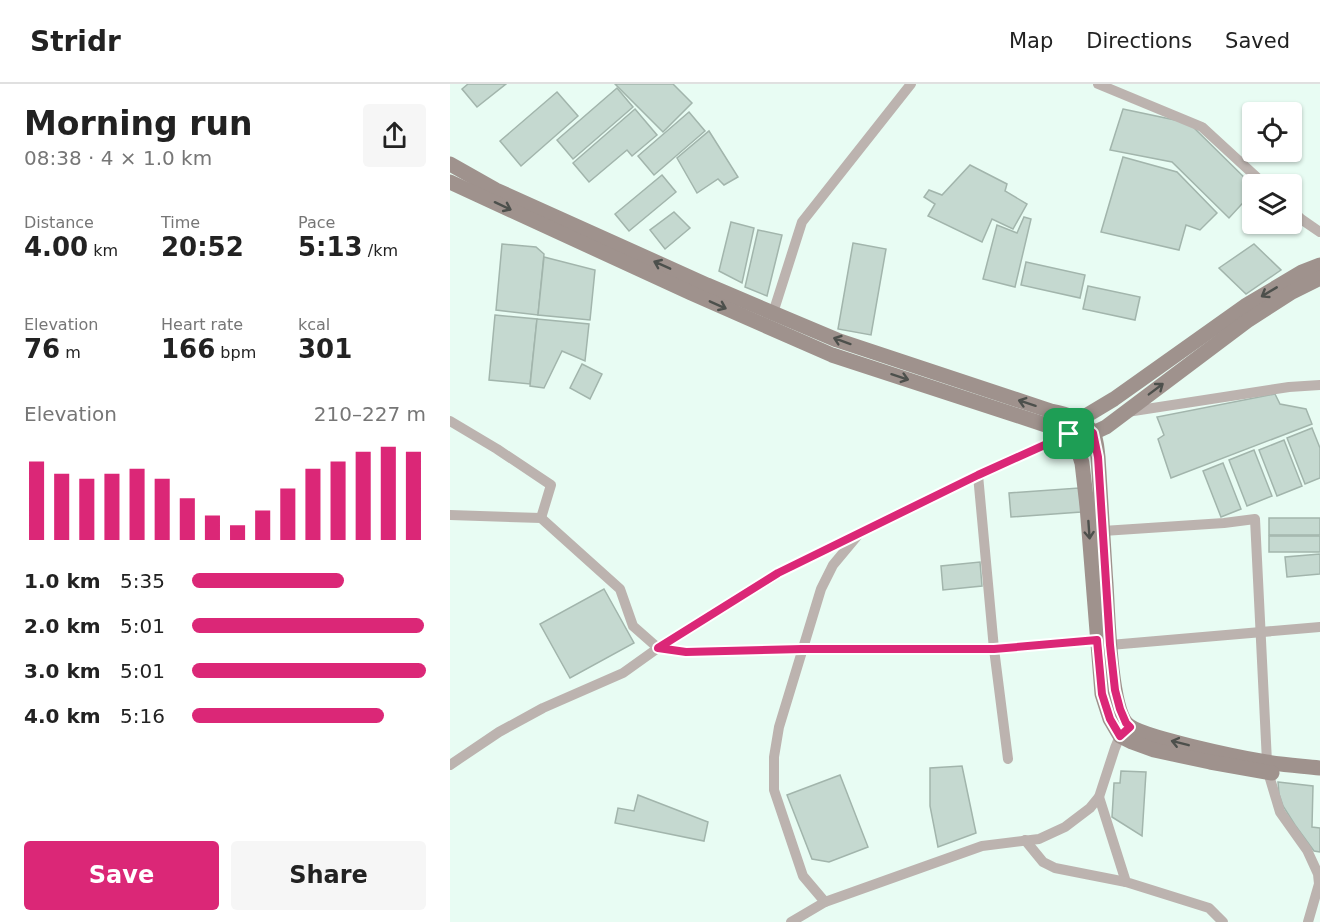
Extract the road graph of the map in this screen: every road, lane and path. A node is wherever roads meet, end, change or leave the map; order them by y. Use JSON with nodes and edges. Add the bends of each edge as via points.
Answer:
{"nodes":[{"id":1,"x":911,"y":84,"type":"edge"},
{"id":2,"x":1098,"y":84,"type":"edge"},
{"id":3,"x":1117,"y":88,"type":"edge"},
{"id":4,"x":450,"y":164,"type":"edge"},
{"id":5,"x":1253,"y":174,"type":"edge"},
{"id":6,"x":450,"y":182,"type":"edge"},
{"id":7,"x":450,"y":189,"type":"edge"},
{"id":8,"x":1302,"y":220,"type":"edge"},
{"id":9,"x":1320,"y":232,"type":"edge"},
{"id":10,"x":1320,"y":265,"type":"edge"},
{"id":11,"x":1320,"y":279,"type":"edge"},
{"id":12,"x":773,"y":313,"type":"junction"},
{"id":13,"x":1320,"y":385,"type":"edge"},
{"id":14,"x":1124,"y":413,"type":"junction"},
{"id":15,"x":1078,"y":420,"type":"junction"},
{"id":16,"x":450,"y":421,"type":"edge"},
{"id":17,"x":1093,"y":433,"type":"junction"},
{"id":18,"x":1069,"y":434,"type":"junction"},
{"id":19,"x":978,"y":475,"type":"junction"},
{"id":20,"x":1094,"y":506,"type":"junction"},
{"id":21,"x":450,"y":515,"type":"edge"},
{"id":22,"x":541,"y":518,"type":"junction"},
{"id":23,"x":1103,"y":531,"type":"junction"},
{"id":24,"x":861,"y":532,"type":"junction"},
{"id":25,"x":1320,"y":627,"type":"edge"},
{"id":26,"x":1262,"y":631,"type":"junction"},
{"id":27,"x":1103,"y":642,"type":"junction"},
{"id":28,"x":658,"y":648,"type":"junction"},
{"id":29,"x":802,"y":649,"type":"junction"},
{"id":30,"x":994,"y":649,"type":"junction"},
{"id":31,"x":1125,"y":731,"type":"junction"},
{"id":32,"x":1008,"y":759,"type":"dead end"},
{"id":33,"x":450,"y":765,"type":"edge"},
{"id":34,"x":1268,"y":767,"type":"junction"},
{"id":35,"x":1320,"y":768,"type":"edge"},
{"id":36,"x":1320,"y":778,"type":"edge"},
{"id":37,"x":1099,"y":797,"type":"junction"},
{"id":38,"x":1025,"y":840,"type":"junction"},
{"id":39,"x":1126,"y":882,"type":"junction"},
{"id":40,"x":825,"y":903,"type":"junction"},
{"id":41,"x":791,"y":922,"type":"edge"},
{"id":42,"x":1223,"y":922,"type":"edge"},
{"id":43,"x":1308,"y":922,"type":"edge"}],
"edges":[{"from":1,"to":12,"type":"street","via":[[802,222]]},
{"from":2,"to":3,"type":"street"},
{"from":3,"to":5,"type":"street","via":[[1202,127]]},
{"from":12,"to":4,"type":"street","one_way":true,"via":[[496,190]]},
{"from":6,"to":7,"type":"street"},
{"from":6,"to":18,"type":"street","one_way":true,"via":[[832,355]]},
{"from":8,"to":9,"type":"street"},
{"from":10,"to":15,"type":"street","one_way":true,"via":[[1245,306]]},
{"from":14,"to":11,"type":"street","one_way":true,"via":[[1247,321]]},
{"from":15,"to":12,"type":"street","one_way":true,"via":[[837,340]]},
{"from":13,"to":14,"type":"street"},
{"from":14,"to":17,"type":"street"},
{"from":15,"to":17,"type":"street"},
{"from":15,"to":18,"type":"street"},
{"from":16,"to":22,"type":"street","via":[[551,485]]},
{"from":17,"to":18,"type":"street"},
{"from":17,"to":20,"type":"street","via":[[1098,457]]},
{"from":18,"to":19,"type":"street"},
{"from":18,"to":20,"type":"street","via":[[1075,440]]},
{"from":19,"to":24,"type":"street"},
{"from":19,"to":30,"type":"street"},
{"from":20,"to":23,"type":"street"},
{"from":20,"to":27,"type":"street","one_way":true},
{"from":21,"to":22,"type":"street"},
{"from":22,"to":28,"type":"street","via":[[620,589],[633,626]]},
{"from":23,"to":26,"type":"street","via":[[1255,519]]},
{"from":23,"to":27,"type":"street"},
{"from":24,"to":28,"type":"street","via":[[778,573]]},
{"from":24,"to":29,"type":"street","via":[[833,565]]},
{"from":25,"to":26,"type":"street"},
{"from":26,"to":27,"type":"street"},
{"from":26,"to":34,"type":"street"},
{"from":27,"to":30,"type":"street"},
{"from":27,"to":31,"type":"street","via":[[1102,694],[1110,719]]},
{"from":28,"to":29,"type":"street","via":[[686,652]]},
{"from":28,"to":33,"type":"street","via":[[623,673],[499,732]]},
{"from":29,"to":30,"type":"street"},
{"from":29,"to":40,"type":"street","via":[[778,727],[774,790],[803,876]]},
{"from":30,"to":32,"type":"street"},
{"from":31,"to":34,"type":"street","via":[[1132,742],[1154,750],[1210,762]]},
{"from":31,"to":37,"type":"street","via":[[1115,748]]},
{"from":34,"to":35,"type":"street"},
{"from":34,"to":36,"type":"street"},
{"from":34,"to":43,"type":"street","via":[[1280,812],[1307,850],[1318,874],[1319,884]]},
{"from":37,"to":38,"type":"street","via":[[1065,827],[1039,839]]},
{"from":37,"to":39,"type":"street"},
{"from":38,"to":39,"type":"street","via":[[1043,862],[1055,868]]},
{"from":38,"to":40,"type":"street","via":[[982,846]]},
{"from":39,"to":42,"type":"street","via":[[1209,908]]},
{"from":40,"to":41,"type":"street"}]}
